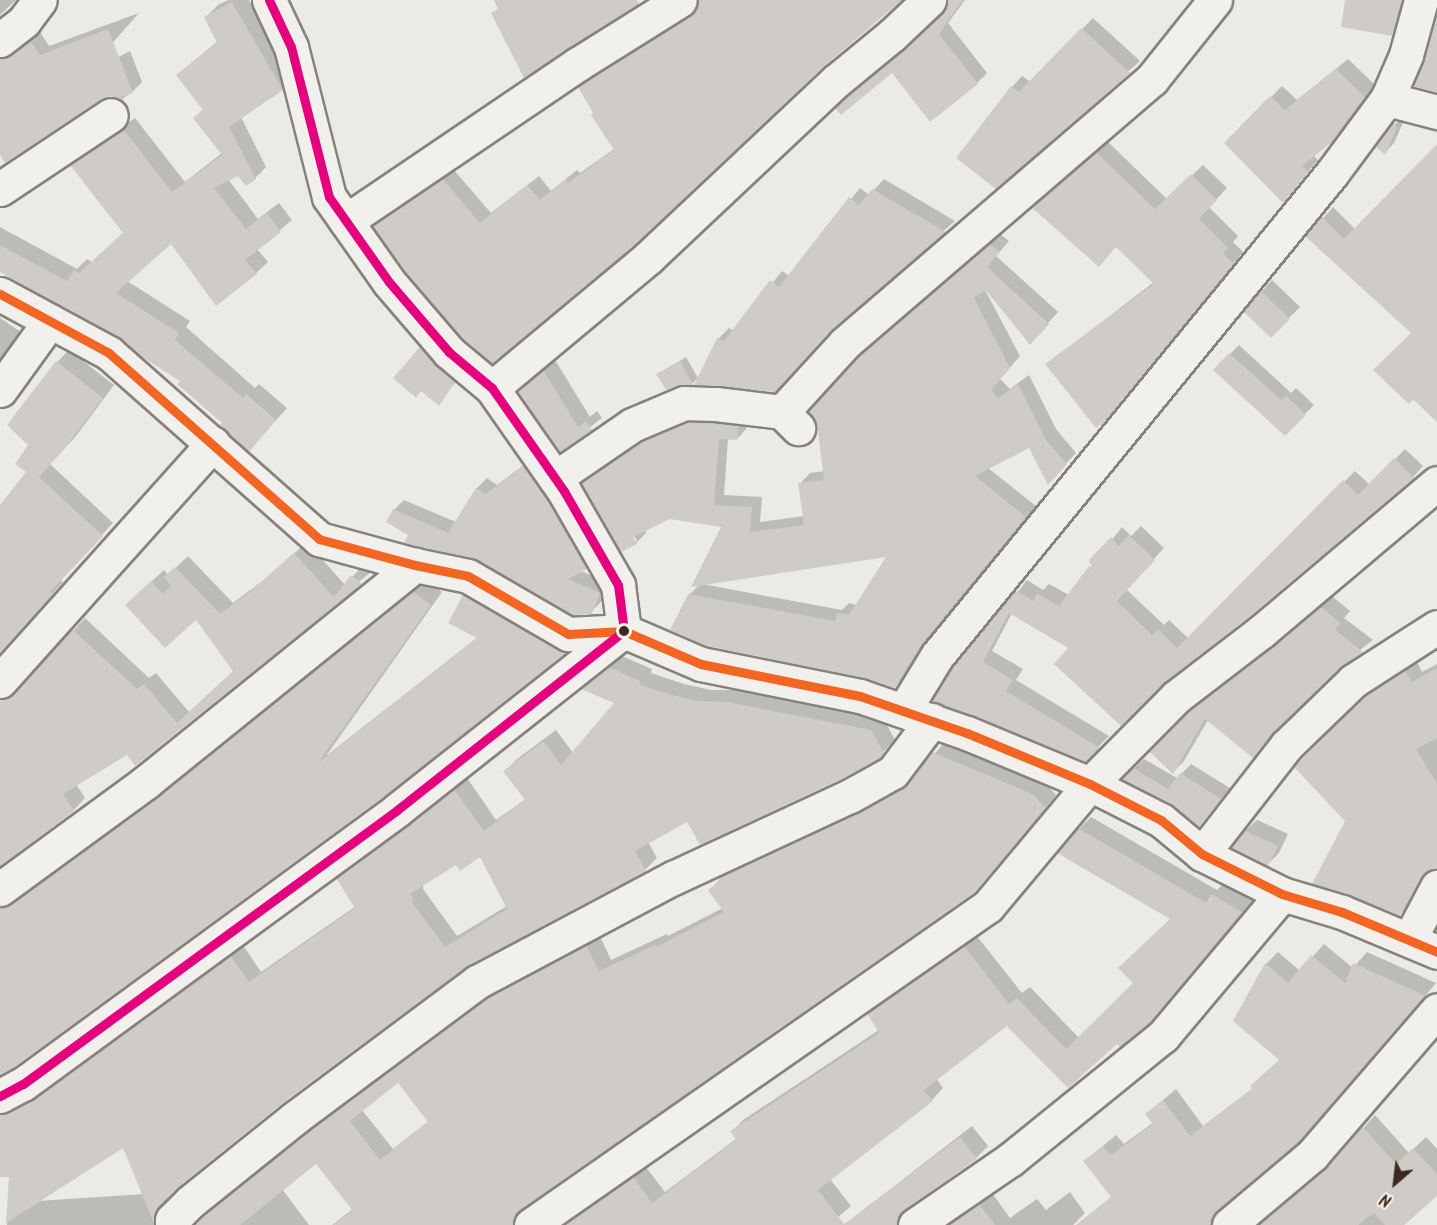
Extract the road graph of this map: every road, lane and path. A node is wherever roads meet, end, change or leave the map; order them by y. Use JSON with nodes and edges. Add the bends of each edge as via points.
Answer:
{"nodes":[{"id":1,"x":40,"y":0,"type":"edge"},
{"id":2,"x":270,"y":0,"type":"edge"},
{"id":3,"x":678,"y":0,"type":"edge"},
{"id":4,"x":929,"y":0,"type":"edge"},
{"id":5,"x":1215,"y":0,"type":"edge"},
{"id":6,"x":1421,"y":0,"type":"edge"},
{"id":7,"x":0,"y":40,"type":"edge"},
{"id":8,"x":1387,"y":99,"type":"junction"},
{"id":9,"x":1437,"y":112,"type":"edge"},
{"id":10,"x":111,"y":115,"type":"dead end"},
{"id":11,"x":0,"y":189,"type":"edge"},
{"id":12,"x":346,"y":221,"type":"junction"},
{"id":13,"x":0,"y":294,"type":"edge"},
{"id":14,"x":50,"y":321,"type":"junction"},
{"id":15,"x":492,"y":388,"type":"junction"},
{"id":16,"x":0,"y":390,"type":"edge"},
{"id":17,"x":213,"y":444,"type":"junction"},
{"id":18,"x":555,"y":478,"type":"junction"},
{"id":19,"x":1437,"y":483,"type":"edge"},
{"id":20,"x":415,"y":565,"type":"junction"},
{"id":21,"x":1437,"y":627,"type":"edge"},
{"id":22,"x":624,"y":631,"type":"junction"},
{"id":23,"x":0,"y":681,"type":"edge"},
{"id":24,"x":918,"y":715,"type":"junction"},
{"id":25,"x":1090,"y":784,"type":"junction"},
{"id":26,"x":1202,"y":854,"type":"junction"},
{"id":27,"x":1437,"y":887,"type":"edge"},
{"id":28,"x":0,"y":889,"type":"edge"},
{"id":29,"x":1282,"y":894,"type":"junction"},
{"id":30,"x":1424,"y":945,"type":"edge"},
{"id":31,"x":1437,"y":1010,"type":"edge"},
{"id":32,"x":0,"y":1096,"type":"edge"},
{"id":33,"x":172,"y":1225,"type":"edge"},
{"id":34,"x":531,"y":1225,"type":"edge"},
{"id":35,"x":915,"y":1225,"type":"edge"},
{"id":36,"x":1229,"y":1225,"type":"edge"}],
"edges":[{"from":1,"to":7,"type":"street","via":[[24,21]]},
{"from":2,"to":12,"type":"street","via":[[291,47],[329,197]]},
{"from":3,"to":12,"type":"street"},
{"from":4,"to":15,"type":"street","via":[[836,81],[649,257]]},
{"from":5,"to":18,"type":"street","via":[[1152,79],[845,342],[790,420],[716,404],[684,403],[632,425]]},
{"from":6,"to":8,"type":"street","via":[[1406,55]]},
{"from":8,"to":9,"type":"street"},
{"from":8,"to":24,"type":"street","via":[[1332,173],[937,656]]},
{"from":10,"to":11,"type":"street"},
{"from":12,"to":15,"type":"street","via":[[388,282],[449,352]]},
{"from":13,"to":14,"type":"street"},
{"from":14,"to":16,"type":"street"},
{"from":14,"to":17,"type":"street","via":[[109,353]]},
{"from":15,"to":18,"type":"street"},
{"from":17,"to":20,"type":"street","via":[[319,539]]},
{"from":17,"to":23,"type":"street"},
{"from":18,"to":22,"type":"street","via":[[618,585]]},
{"from":19,"to":25,"type":"street","via":[[1262,631],[1176,697]]},
{"from":20,"to":22,"type":"street","via":[[468,576],[568,634]]},
{"from":20,"to":28,"type":"street","via":[[146,782]]},
{"from":21,"to":26,"type":"street","via":[[1353,681],[1311,721],[1286,746]]},
{"from":22,"to":24,"type":"street","via":[[701,664],[860,696]]},
{"from":22,"to":32,"type":"street","via":[[397,810],[33,1077]]},
{"from":24,"to":25,"type":"street"},
{"from":24,"to":33,"type":"street","via":[[893,772],[673,878],[477,982],[296,1117],[190,1202],[172,1220]]},
{"from":25,"to":26,"type":"street","via":[[1161,820]]},
{"from":25,"to":34,"type":"street","via":[[988,906]]},
{"from":26,"to":29,"type":"street"},
{"from":27,"to":30,"type":"street"},
{"from":29,"to":30,"type":"street","via":[[1342,912]]},
{"from":29,"to":35,"type":"street","via":[[1163,1036],[1011,1159]]},
{"from":31,"to":36,"type":"street","via":[[1312,1155]]}]}
